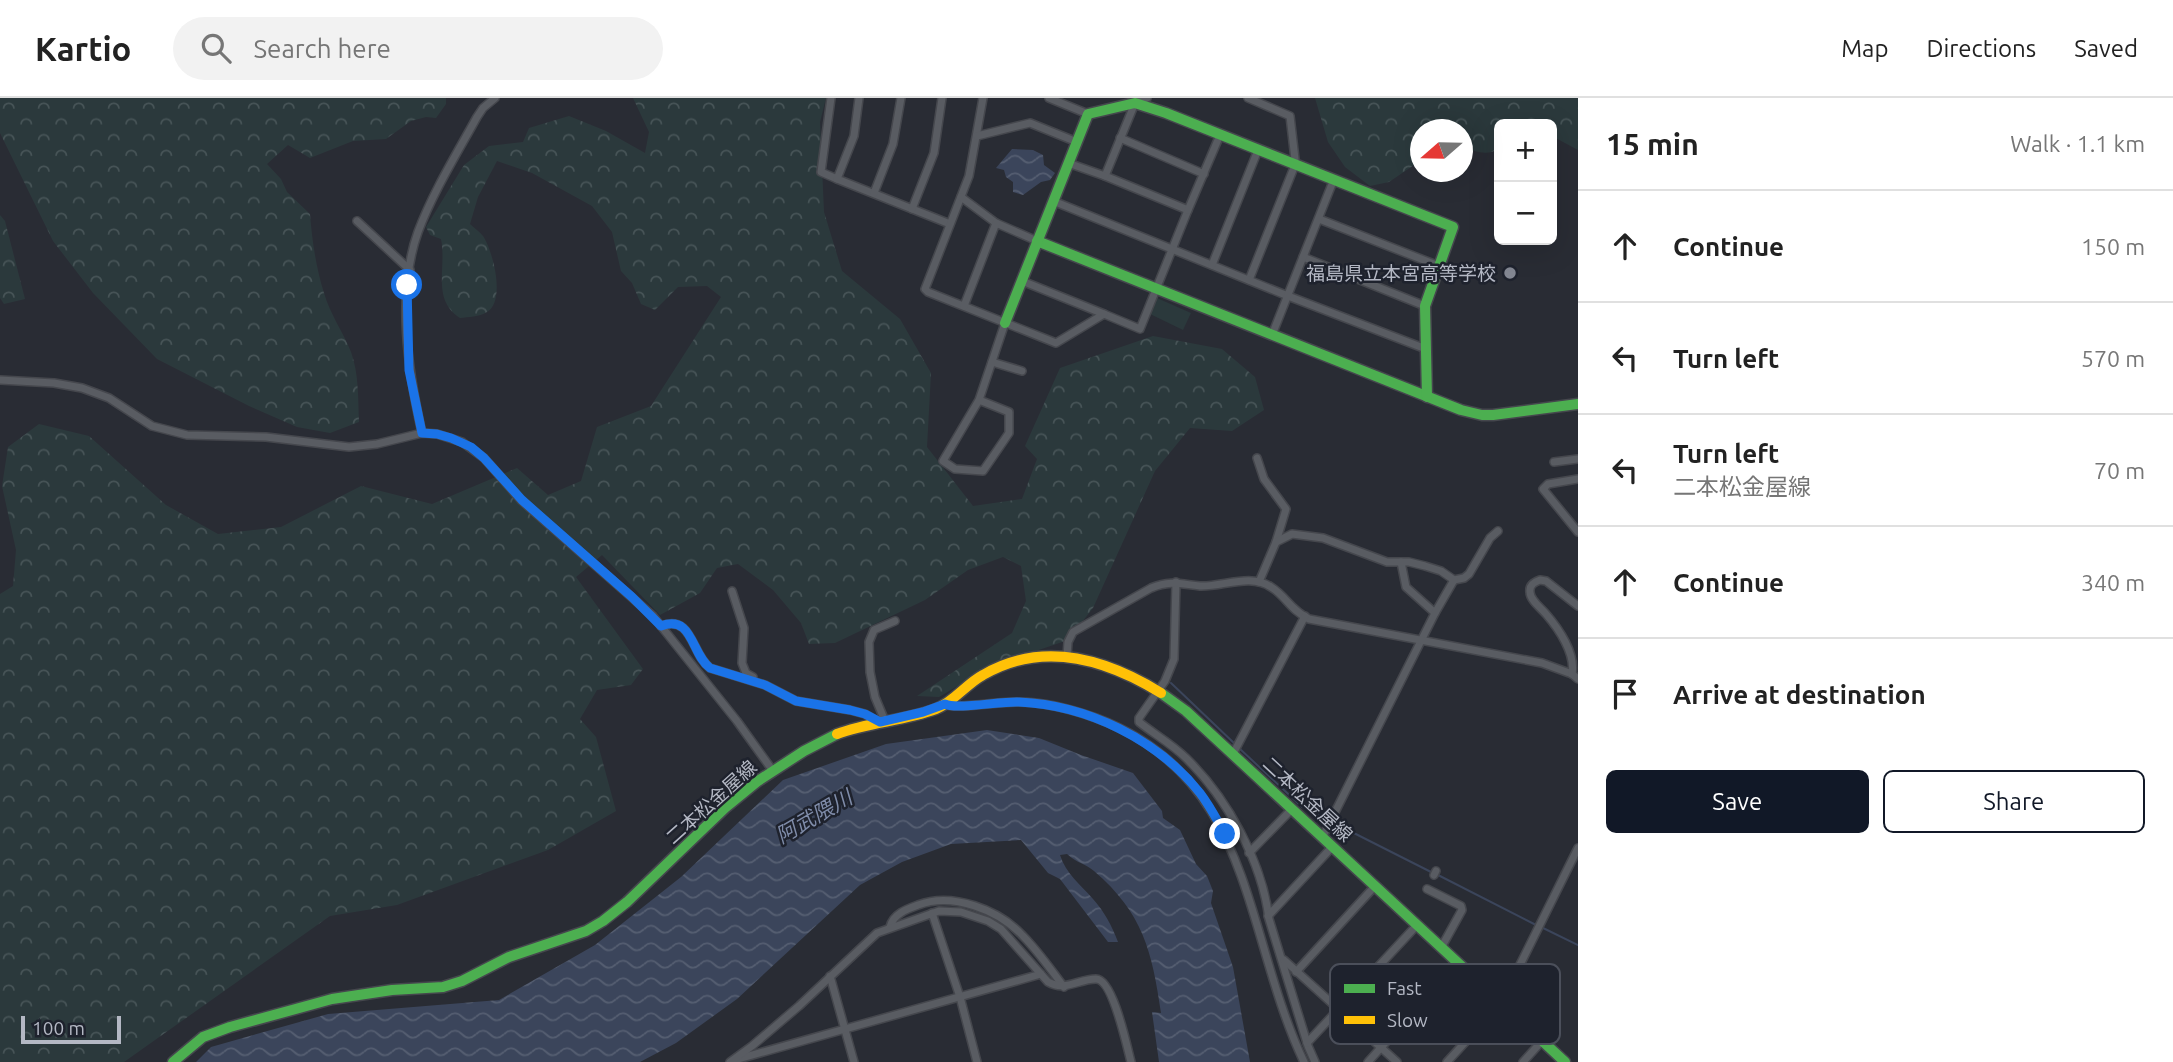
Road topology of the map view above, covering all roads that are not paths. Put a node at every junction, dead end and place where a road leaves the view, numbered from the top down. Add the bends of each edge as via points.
1 (495, 98) edge
2 (831, 98) edge
3 (859, 98) edge
4 (901, 98) edge
5 (942, 98) edge
6 (983, 98) edge
7 (1049, 98) edge
8 (1147, 98) edge
9 (1248, 98) edge
10 (1135, 103) junction
11 (1088, 114) junction
12 (1220, 135) junction
13 (977, 136) junction
14 (1120, 138) junction
15 (1077, 142) junction
16 (1258, 150) junction
17 (1068, 163) junction
18 (1295, 165) junction
19 (1204, 174) junction
20 (1105, 176) junction
21 (837, 179) junction
22 (1334, 179) junction
23 (874, 194) junction
24 (961, 197) junction
25 (1053, 201) junction
26 (912, 209) junction
27 (1188, 210) junction
28 (1319, 219) junction
29 (357, 221) dead end
30 (996, 223) junction
31 (950, 224) junction
32 (1037, 241) junction
33 (1173, 249) junction
34 (1303, 257) junction
35 (1212, 265) junction
36 (1439, 266) junction
37 (410, 270) junction
38 (1248, 280) junction
39 (1022, 281) junction
40 (1156, 289) junction
41 (1287, 296) junction
42 (964, 306) junction
43 (1425, 306) junction
44 (1104, 314) junction
45 (1005, 323) junction
46 (1272, 335) junction
47 (1426, 349) junction
48 (992, 362) junction
49 (1022, 371) dead end
50 (0, 380) edge
51 (1427, 397) junction
52 (979, 400) junction
53 (1578, 404) edge
54 (422, 433) junction
55 (1257, 458) dead end
56 (1578, 459) edge
57 (1554, 462) dead end
58 (1578, 479) edge
59 (1498, 531) dead end
60 (1578, 532) edge
61 (1276, 542) junction
62 (1401, 562) junction
63 (1454, 580) junction
64 (1176, 582) junction
65 (1259, 582) junction
66 (733, 591) dead end
67 (1578, 606) edge
68 (1435, 612) junction
69 (1304, 616) junction
70 (895, 621) dead end
71 (661, 626) junction
72 (1423, 640) junction
73 (1067, 656) junction
74 (1575, 677) edge
75 (761, 684) junction
76 (1158, 690) junction
77 (945, 704) junction
78 (882, 722) junction
79 (1235, 749) junction
80 (773, 771) junction
81 (1292, 809) junction
82 (1322, 836) junction
83 (1333, 846) junction
84 (1578, 848) edge
85 (1249, 853) junction
86 (1375, 886) junction
87 (1427, 889) dead end
88 (932, 913) junction
89 (1268, 916) junction
90 (1417, 925) junction
91 (890, 927) junction
92 (1441, 948) junction
93 (1283, 960) junction
94 (1457, 963) edge
95 (1381, 964) edge
96 (1520, 964) edge
97 (1296, 972) junction
98 (1041, 974) junction
99 (830, 976) junction
100 (1064, 987) junction
101 (960, 997) junction
102 (1330, 1003) edge
103 (1330, 1019) edge
104 (845, 1029) junction
105 (1307, 1043) junction
106 (1377, 1044) edge
107 (1383, 1044) edge
108 (1463, 1044) edge
109 (1539, 1044) edge
110 (1545, 1044) edge
111 (1380, 1047) junction
112 (173, 1062) edge
113 (732, 1062) edge
114 (854, 1062) edge
115 (977, 1062) edge
116 (1131, 1062) edge
117 (1304, 1062) edge
118 (1315, 1062) edge
119 (1368, 1062) edge
120 (1397, 1062) edge
121 (1447, 1062) edge
122 (1523, 1062) edge
123 (1565, 1062) edge

1 - 37 street via 477,117 434,196
2 - 21 street via 821,172
3 - 21 street via 854,136
4 - 23 street via 894,144
5 - 26 street via 934,153
6 - 13 street
7 - 11 street
8 - 10 street
9 - 18 street via 1290,116
10 - 11 main road
10 - 12 main road
10 - 14 street
11 - 15 main road
12 - 16 main road
12 - 19 street
13 - 15 street via 1030,122
13 - 24 street
14 - 19 street
14 - 20 street
15 - 17 main road
16 - 18 main road
16 - 35 street
17 - 20 street
17 - 25 main road
18 - 22 main road
18 - 38 street
19 - 27 street
20 - 27 street
21 - 23 street
22 - 28 street
22 - 36 main road via 1453,227
23 - 26 street
24 - 30 street
24 - 31 street
25 - 32 main road
25 - 33 street
26 - 31 street
27 - 33 street
28 - 34 street
28 - 36 street
29 - 37 street
30 - 32 street
30 - 42 street
31 - 42 street via 925,289
32 - 39 main road
32 - 40 main road
33 - 35 street
33 - 40 street
34 - 41 street
34 - 43 street
35 - 38 street
36 - 43 main road
37 - 54 street via 407,348
38 - 41 street
39 - 44 street
39 - 45 main road
40 - 44 street via 1140,329
40 - 46 main road
41 - 46 street
41 - 47 street
42 - 45 street
43 - 47 main road
44 - 45 street via 1056,343
45 - 48 street
46 - 51 main road
47 - 51 main road
48 - 49 street
48 - 52 street
50 - 54 street via 82,388 109,398 152,426 187,435 266,437 349,447
51 - 53 main road via 1482,415
52 - 52 street via 1009,412 1009,433 983,471 955,469 943,461
54 - 71 street via 471,447 522,500
55 - 61 street via 1264,479 1286,509
56 - 57 street
58 - 60 street via 1543,489
59 - 63 street via 1469,574
61 - 62 street via 1292,534 1323,538 1387,562
61 - 65 street
62 - 63 street via 1441,571
62 - 68 street via 1406,587
63 - 68 street
64 - 65 street via 1202,586
64 - 73 street via 1151,588 1073,632
64 - 76 street via 1175,650
65 - 69 street
66 - 75 street via 744,628 742,663
67 - 74 street via 1546,581 1540,580 1529,591 1557,628 1574,664
68 - 72 street
69 - 72 street
69 - 79 street
70 - 78 street via 870,634 872,684
71 - 75 street via 682,626 710,668
71 - 80 street
72 - 74 street via 1539,663
72 - 82 street
73 - 76 main road, 二本松金屋線 via 1126,672
73 - 77 main road, 二本松金屋線 via 1014,661 972,680
75 - 78 street via 796,701 850,710
76 - 79 main road, 二本松金屋線
76 - 85 street via 1139,722 1209,782
77 - 78 main road, 二本松金屋線
77 - 117 street via 953,708 1019,702 1078,711 1129,733 1180,772 1200,793 1225,834
78 - 80 main road, 二本松金屋線 via 826,738
79 - 81 main road, 二本松金屋線
80 - 112 main road, 二本松金屋線 via 596,926 516,954 443,987 332,999 230,1027 203,1037
81 - 82 main road, 二本松金屋線
81 - 85 street
82 - 83 main road, 二本松金屋線
83 - 86 main road, 二本松金屋線
83 - 89 street
84 - 96 street
85 - 89 street
86 - 90 main road, 二本松金屋線
86 - 97 street
87 - 92 street via 1462,910
88 - 91 street
88 - 98 street via 954,911 988,921 1012,940
88 - 101 street
89 - 93 street
90 - 92 main road, 二本松金屋線
90 - 95 street
91 - 99 street via 877,933
91 - 100 street via 897,915 920,904 952,901 971,905 1023,936
92 - 94 main road, 二本松金屋線
93 - 97 street
93 - 105 street
97 - 102 street
98 - 100 street via 1055,986
98 - 101 street
99 - 104 street
99 - 113 street
100 - 116 street via 1097,979 1105,984
101 - 104 street
101 - 115 street
103 - 105 street
104 - 113 street
104 - 114 street
105 - 118 street
106 - 111 street
107 - 111 street
108 - 121 street
109 - 122 street
110 - 123 main road, 二本松金屋線
111 - 119 street
111 - 120 street

